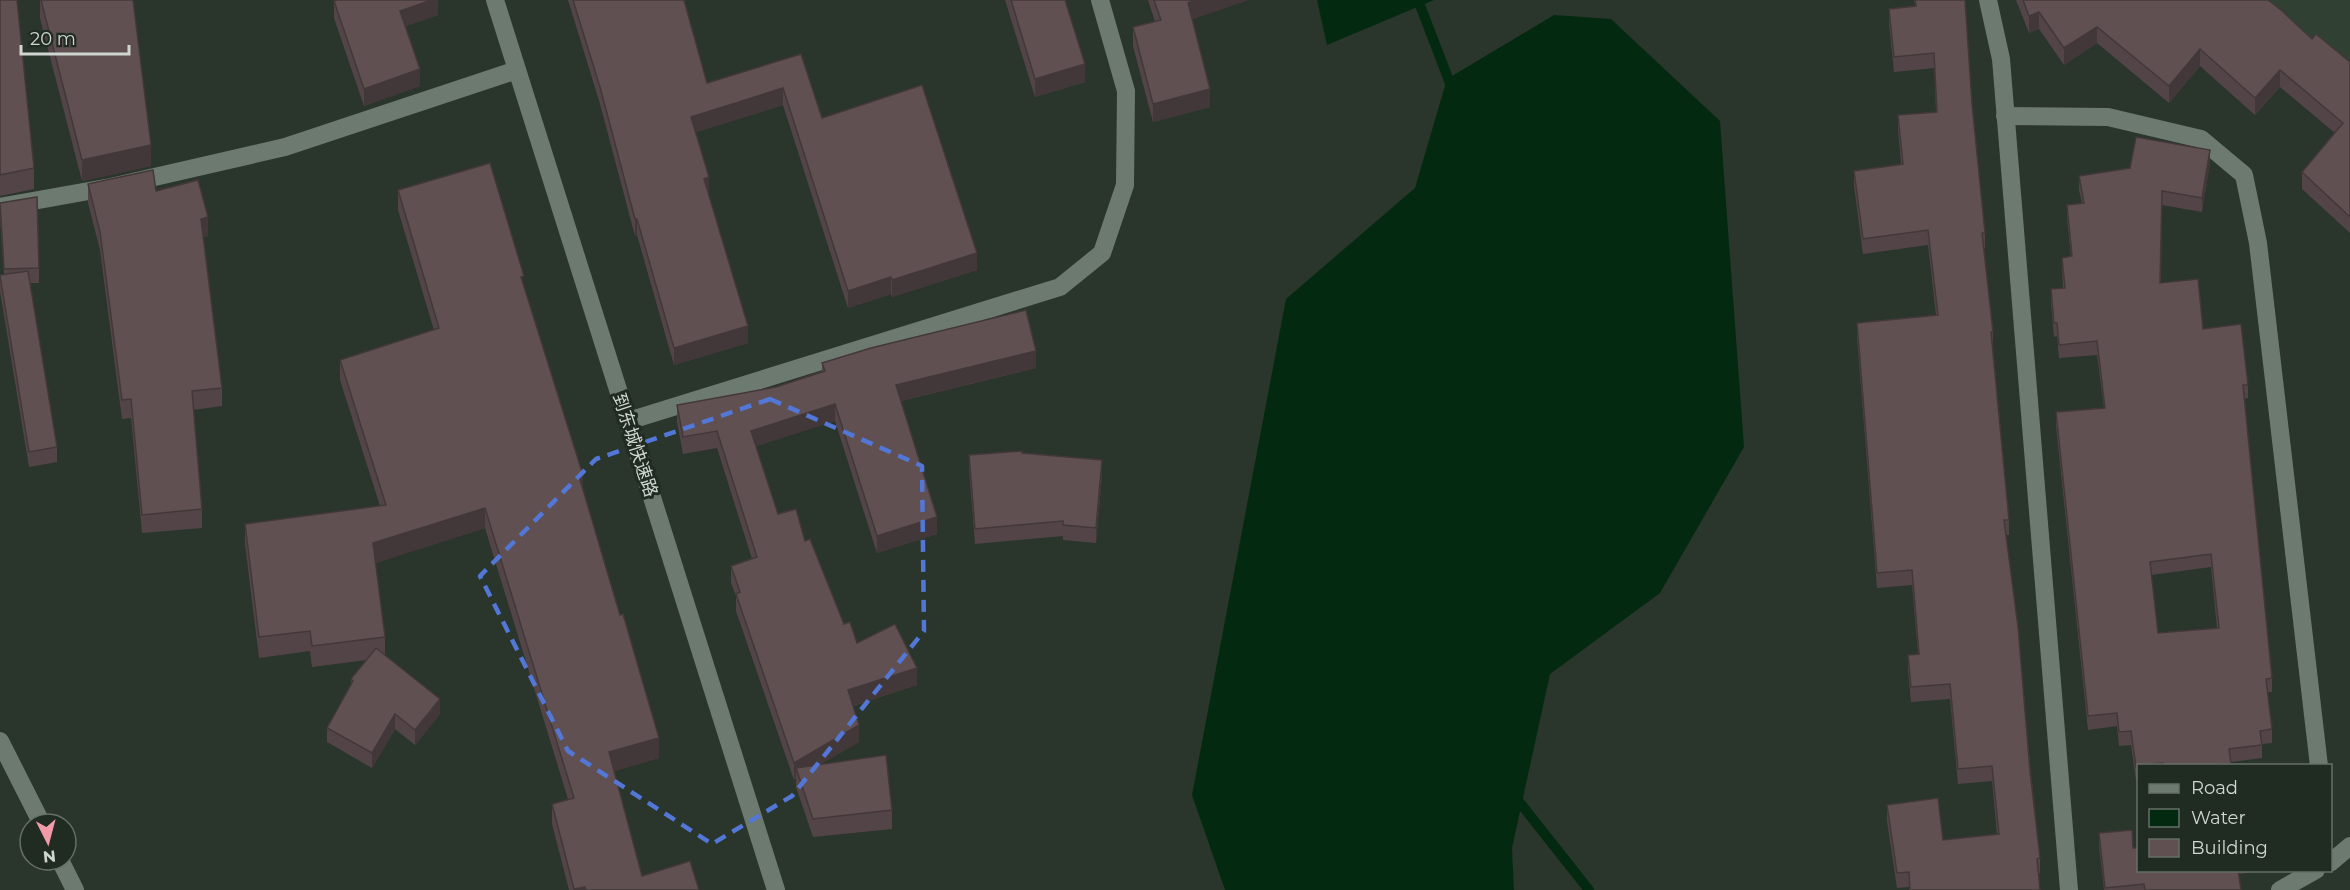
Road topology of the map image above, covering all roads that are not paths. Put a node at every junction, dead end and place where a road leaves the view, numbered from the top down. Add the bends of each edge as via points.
1 (495, 0) edge
2 (1100, 0) edge
3 (1988, 0) edge
4 (516, 70) junction
5 (2006, 116) junction
6 (0, 207) edge
7 (628, 421) junction
8 (0, 741) edge
9 (2319, 764) edge
10 (36, 812) edge
11 (2350, 846) edge
12 (2332, 861) edge
13 (66, 872) edge
14 (2312, 872) edge
15 (75, 890) edge
16 (776, 890) edge
17 (2068, 890) edge
18 (2280, 890) edge

1 - 4 street, 到东城快速路
2 - 7 street via 1126,91 1125,185 1102,253 1060,286
3 - 5 street via 2001,59
4 - 6 street via 285,147 111,187
4 - 7 street, 到东城快速路
5 - 9 street via 2108,117 2201,139 2244,175 2258,243
5 - 17 street
7 - 16 street, 到东城快速路
8 - 10 street
11 - 12 street
13 - 15 street
14 - 18 street

